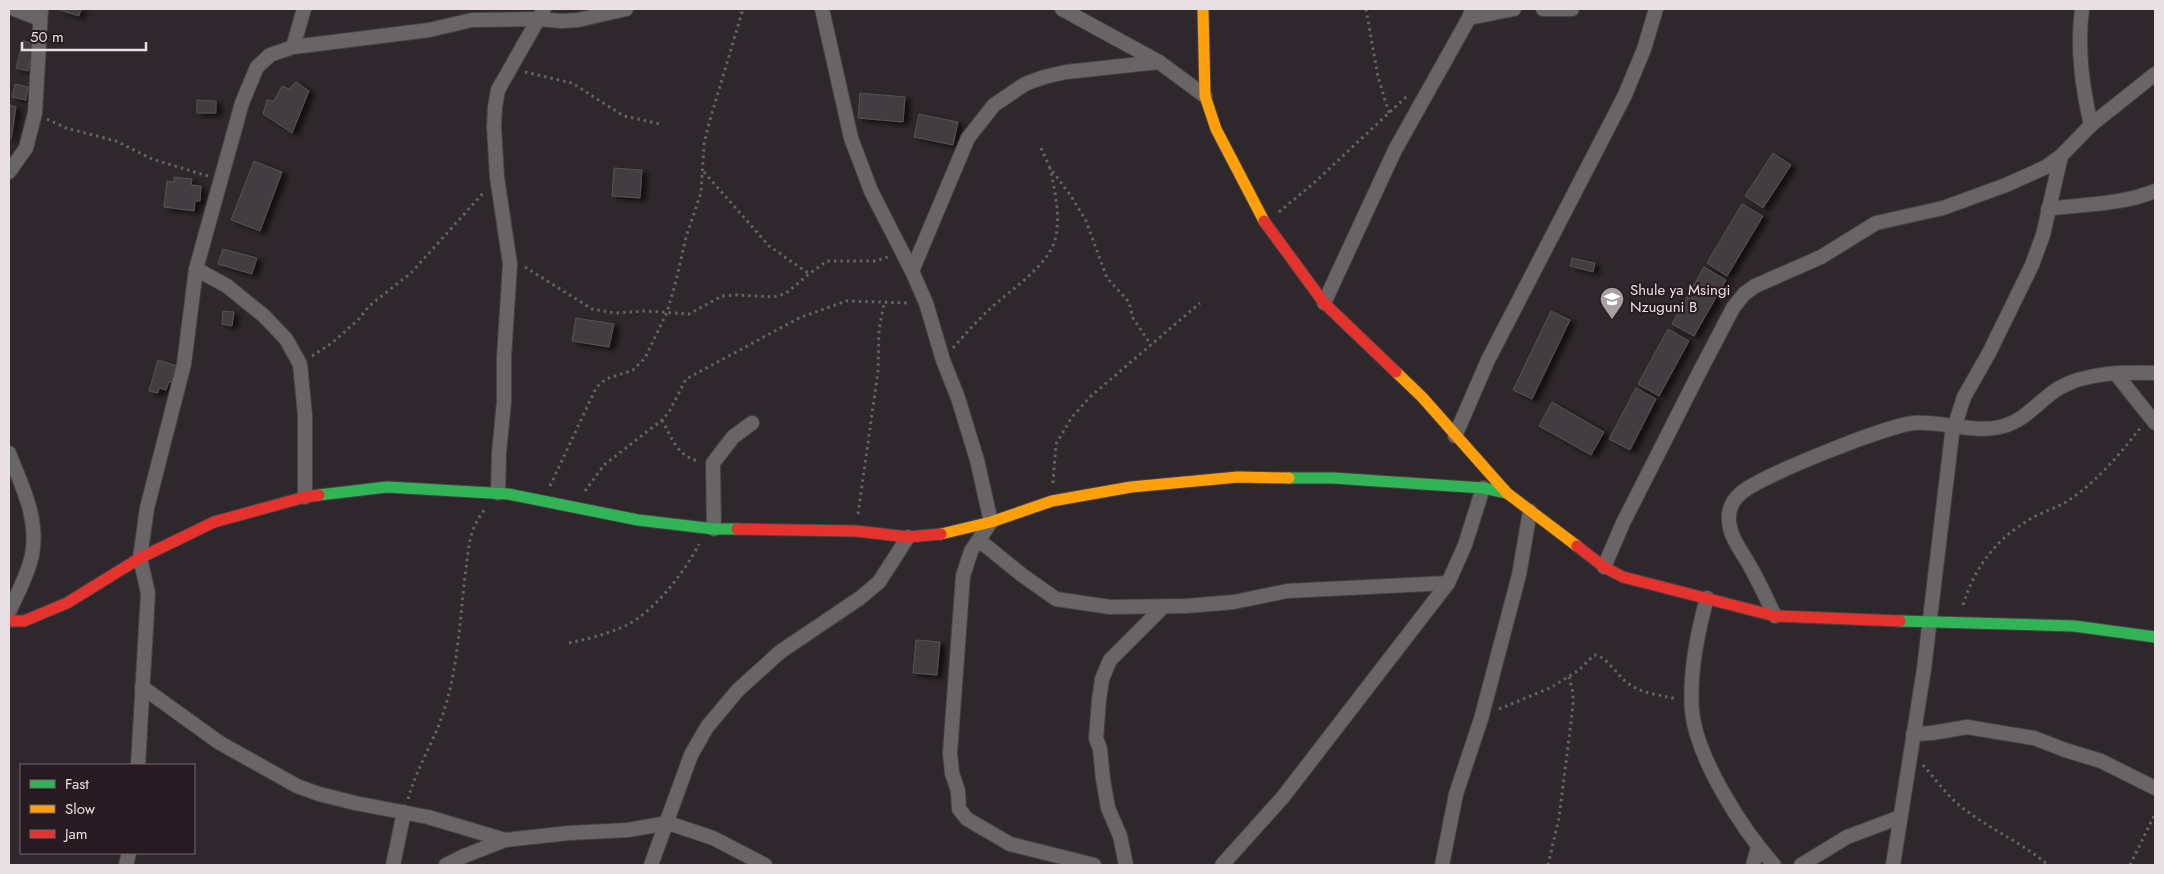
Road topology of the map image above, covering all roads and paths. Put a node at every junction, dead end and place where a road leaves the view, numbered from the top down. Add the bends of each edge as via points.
1 (14, 9) edge
2 (304, 9) edge
3 (626, 9) edge
4 (743, 9) edge
5 (822, 9) edge
6 (1062, 9) edge
7 (1203, 9) edge
8 (1366, 9) edge
9 (1514, 9) edge
10 (1543, 9) edge
11 (1572, 9) edge
12 (1656, 9) edge
13 (2082, 9) edge
14 (1471, 13) edge
15 (41, 14) edge
16 (540, 14) edge
17 (294, 47) junction
18 (1159, 62) junction
19 (512, 69) junction
20 (2155, 74) edge
21 (1409, 94) dead end
22 (1205, 96) junction
23 (35, 113) junction
24 (1389, 113) junction
25 (660, 124) dead end
26 (2091, 125) junction
27 (1041, 148) dead end
28 (2060, 156) junction
29 (1050, 168) junction
30 (9, 172) edge
31 (703, 172) junction
32 (497, 177) junction
33 (222, 180) junction
34 (2155, 191) edge
35 (2048, 209) junction
36 (1265, 224) junction
37 (902, 250) junction
38 (510, 256) junction
39 (196, 269) junction
40 (912, 271) junction
41 (808, 274) junction
42 (926, 303) junction
43 (1200, 303) dead end
44 (1324, 303) junction
45 (884, 304) junction
46 (667, 312) junction
47 (1152, 345) junction
48 (942, 360) junction
49 (300, 364) junction
50 (2155, 372) edge
51 (2116, 374) junction
52 (662, 420) junction
53 (2152, 420) edge
54 (752, 423) dead end
55 (1955, 425) junction
56 (1455, 436) junction
57 (9, 453) edge
58 (712, 463) junction
59 (1483, 488) junction
60 (498, 493) junction
61 (1507, 493) junction
62 (305, 497) junction
63 (543, 501) junction
64 (1052, 501) junction
65 (573, 507) junction
66 (1530, 511) junction
67 (991, 522) junction
68 (711, 528) junction
69 (856, 531) junction
70 (908, 536) junction
71 (980, 541) junction
72 (140, 558) junction
73 (1604, 567) junction
74 (1448, 583) junction
75 (1707, 598) junction
76 (1163, 607) junction
77 (9, 612) edge
78 (1774, 616) junction
79 (9, 621) edge
80 (1928, 621) junction
81 (1958, 622) junction
82 (2155, 637) edge
83 (569, 643) dead end
84 (1569, 677) junction
85 (142, 687) junction
86 (1692, 702) junction
87 (1481, 719) junction
88 (1913, 734) junction
89 (1911, 750) junction
90 (138, 764) edge
91 (2155, 788) edge
92 (404, 812) junction
93 (2155, 814) edge
94 (1900, 817) junction
95 (668, 823) junction
96 (504, 840) junction
97 (1758, 847) junction
98 (393, 865) edge
99 (446, 865) edge
100 (651, 865) edge
101 (765, 865) edge
102 (1094, 865) edge
103 (1126, 865) edge
104 (1222, 865) edge
105 (1444, 865) edge
106 (1548, 865) edge
107 (1753, 865) edge
108 (1774, 865) edge
109 (1801, 865) edge
110 (1893, 865) edge
111 (2048, 865) edge
112 (2130, 865) edge

1 - 15 street
2 - 17 street
3 - 16 street via 578,20
4 - 31 path via 709,123
5 - 37 street via 851,138 871,190
6 - 18 street
7 - 22 street
8 - 24 path via 1378,77
9 - 14 street
10 - 11 street
12 - 56 street via 1625,95 1488,360
13 - 26 street via 2081,72
14 - 44 street via 1395,150
15 - 23 street
16 - 17 street via 472,20 429,30
16 - 19 street
17 - 33 street via 270,55 257,67 242,103
18 - 22 street
18 - 40 street via 1044,77 1025,84 994,105 968,138
19 - 25 path via 572,84 624,116
19 - 32 street via 496,98
20 - 26 street
21 - 24 path
22 - 36 street via 1216,129
23 - 30 street via 26,148
23 - 33 path via 66,128 116,142 159,162
24 - 36 path
26 - 28 street
27 - 29 path
28 - 35 street
28 - 73 street via 2034,173 1960,202 1876,224 1821,256 1744,294 1733,308 1699,373
29 - 47 path via 1082,213 1107,278 1129,302 1133,318
29 - 48 path via 1057,210 1051,250 1033,272 989,310
31 - 41 path via 769,246
31 - 46 path via 701,192
32 - 38 street
32 - 49 path via 411,273 369,306 332,343
33 - 39 street
34 - 35 street via 2106,204
35 - 55 street via 2032,265 1989,354 1964,397
36 - 44 street
37 - 40 street
37 - 41 path via 876,262 826,261
38 - 46 path via 592,310
38 - 60 street
39 - 49 street via 227,286 264,316 286,339
39 - 72 street via 184,364 147,508
40 - 42 street
41 - 46 path via 785,294 773,297 722,296 689,314
42 - 45 path
42 - 48 street
43 - 47 path
44 - 56 street via 1422,397
45 - 52 path via 846,301 799,318 686,379
45 - 69 path via 878,330 878,371
46 - 63 path via 646,358 632,370 606,379 596,388
47 - 64 path via 1091,396 1072,417 1056,444
48 - 67 street via 958,398 977,460
49 - 62 street via 305,415
50 - 51 street
51 - 53 street
51 - 55 street via 2092,376 2059,388 2011,425 1998,428
52 - 58 path via 688,460
52 - 65 path via 604,465
53 - 81 path via 2083,489 2065,503 2032,518 1995,546 1975,575
54 - 58 street via 733,437
55 - 78 street via 1913,423 1897,426 1756,482 1741,492 1730,509 1732,535
55 - 80 street via 1949,450
56 - 61 street
57 - 77 street via 30,507 34,532 32,557
58 - 68 street
59 - 61 street
59 - 64 street via 1333,478 1238,477 1131,487
59 - 74 street via 1466,545
60 - 62 street via 387,487
60 - 63 street
60 - 92 path via 476,521 470,536 453,679
61 - 66 street
62 - 72 street via 214,522
63 - 65 street
64 - 67 street
65 - 68 street via 638,520
66 - 73 street
66 - 87 street via 1519,575
67 - 70 street via 942,534
67 - 71 street
68 - 69 street
68 - 83 path via 672,584 639,618 608,632
69 - 70 street
70 - 95 street via 879,582 780,652 724,705 691,756
71 - 76 street via 1056,599 1110,607
71 - 102 street via 971,551 962,585 950,753 959,809 967,819 1003,842
72 - 79 street via 67,603 24,621
72 - 85 street via 148,593
73 - 75 street via 1623,577
74 - 76 street via 1287,591 1234,602
74 - 104 street via 1283,797
75 - 78 street
75 - 86 street via 1694,647
76 - 103 street via 1110,660 1102,679 1096,738 1108,808 1122,842
78 - 80 street
80 - 81 street
80 - 88 street
81 - 82 street via 2074,626
84 - 86 path via 1591,657 1600,655 1628,684 1640,690
84 - 87 path
84 - 106 path via 1573,706 1559,818
85 - 90 street
85 - 92 street via 220,743 297,786 355,803
86 - 97 street via 1704,754
87 - 105 street via 1456,794
88 - 89 street
88 - 91 street via 1967,727 2034,738 2101,761
89 - 94 street
89 - 111 path via 1958,805
92 - 96 street
92 - 98 street
93 - 112 path
94 - 109 street via 1847,837
94 - 110 street
95 - 96 street via 628,830
95 - 100 street
95 - 101 street via 713,838
96 - 99 street
97 - 107 street
97 - 108 street

